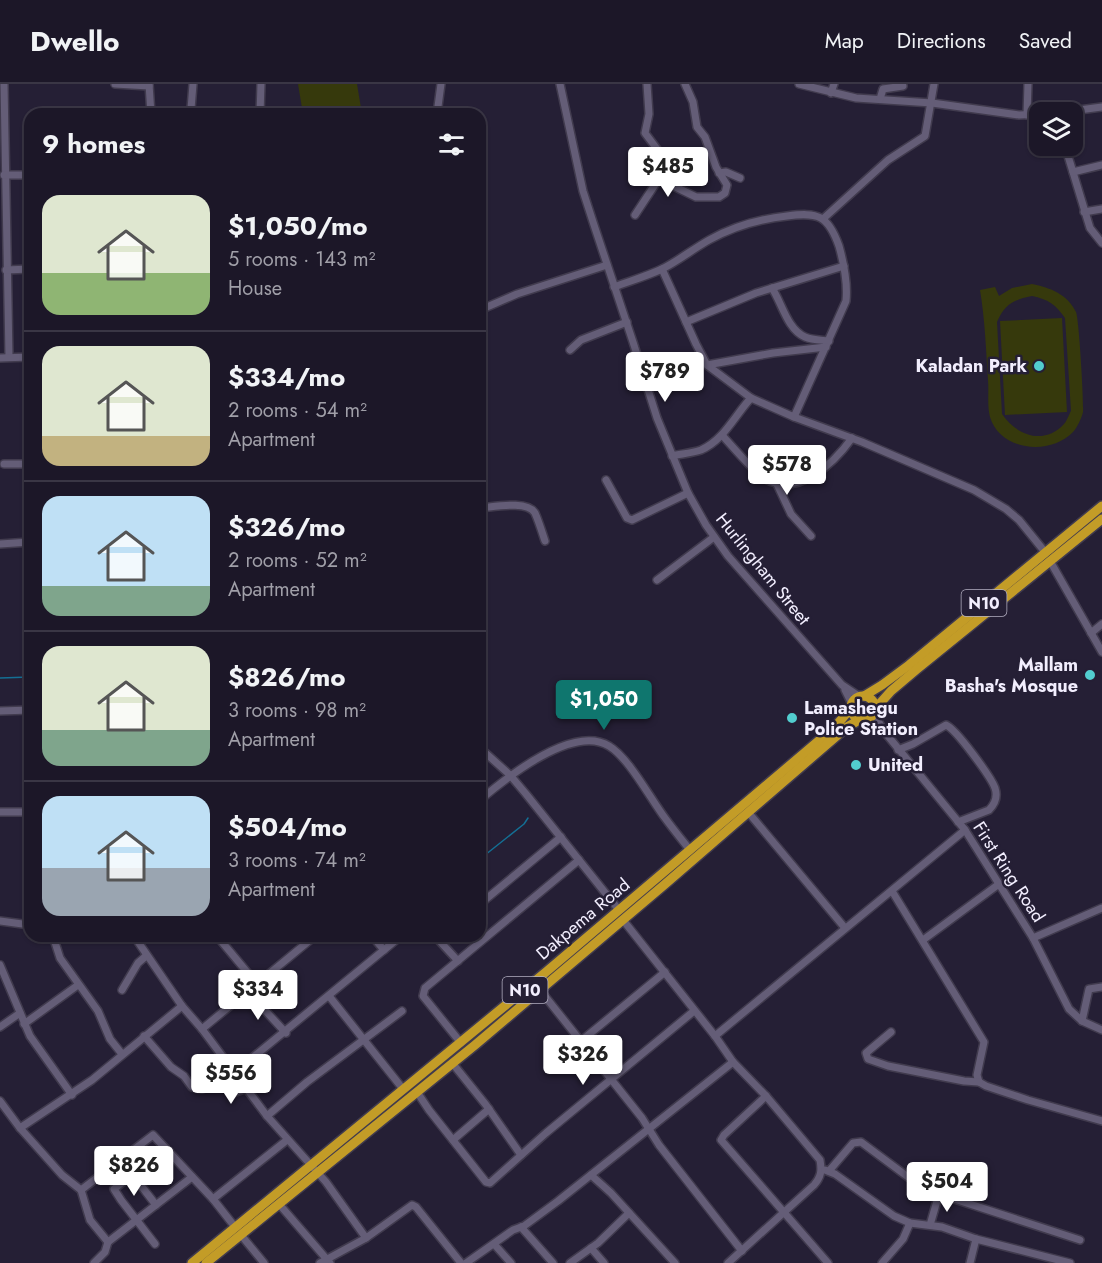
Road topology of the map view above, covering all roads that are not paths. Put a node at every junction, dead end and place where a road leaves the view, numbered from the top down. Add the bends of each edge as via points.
1 (115, 84) edge
2 (193, 84) edge
3 (261, 84) edge
4 (441, 84) edge
5 (560, 84) edge
6 (647, 84) edge
7 (685, 84) edge
8 (799, 84) edge
9 (834, 84) edge
10 (934, 84) edge
11 (1028, 84) edge
12 (3, 85) edge
13 (149, 85) edge
14 (903, 86) dead end
15 (831, 93) junction
16 (880, 99) junction
17 (932, 103) junction
18 (1102, 107) edge
19 (151, 108) edge
20 (191, 108) edge
21 (260, 108) edge
22 (438, 108) edge
23 (1083, 110) edge
24 (1027, 115) joint
25 (2, 150) edge
26 (1068, 156) edge
27 (1102, 165) edge
28 (719, 172) junction
29 (1073, 172) junction
30 (4, 175) junction
31 (24, 175) edge
32 (740, 178) dead end
33 (658, 179) junction
34 (1102, 209) edge
35 (1084, 212) junction
36 (635, 215) dead end
37 (824, 218) junction
38 (1102, 243) edge
39 (607, 265) junction
40 (844, 266) junction
41 (662, 269) junction
42 (24, 270) edge
43 (4, 274) edge
44 (614, 287) junction
45 (772, 288) junction
46 (486, 307) edge
47 (686, 321) junction
48 (627, 322) junction
49 (827, 344) junction
50 (570, 350) dead end
51 (9, 357) junction
52 (24, 357) edge
53 (0, 358) edge
54 (707, 365) junction
55 (751, 398) junction
56 (794, 417) junction
57 (722, 435) junction
58 (852, 438) junction
59 (672, 456) junction
60 (4, 464) dead end
61 (24, 464) edge
62 (606, 480) dead end
63 (776, 482) junction
64 (688, 493) junction
65 (1102, 506) edge
66 (486, 508) edge
67 (1102, 519) edge
68 (811, 536) dead end
69 (714, 537) junction
70 (545, 541) dead end
71 (24, 542) edge
72 (0, 544) edge
73 (1048, 557) junction
74 (657, 580) dead end
75 (1102, 624) edge
76 (1091, 633) junction
77 (1102, 652) edge
78 (842, 685) junction
79 (862, 697) junction
80 (852, 706) junction
81 (24, 710) edge
82 (0, 711) edge
83 (874, 711) junction
84 (862, 719) junction
85 (883, 730) junction
86 (898, 750) junction
87 (486, 753) edge
88 (510, 775) junction
89 (486, 795) edge
90 (0, 812) edge
91 (24, 812) edge
92 (748, 812) junction
93 (958, 822) junction
94 (965, 830) junction
95 (561, 837) junction
96 (690, 850) junction
97 (579, 860) junction
98 (999, 884) junction
99 (892, 891) junction
100 (486, 899) edge
101 (1102, 909) edge
102 (621, 915) junction
103 (0, 921) edge
104 (24, 924) edge
105 (845, 928) junction
106 (486, 938) edge
107 (1033, 938) junction
108 (923, 940) junction
109 (55, 942) edge
110 (138, 942) edge
111 (223, 942) edge
112 (308, 942) edge
113 (377, 942) edge
114 (394, 942) edge
115 (442, 942) edge
116 (481, 942) edge
117 (384, 950) junction
118 (146, 956) junction
119 (458, 961) junction
120 (0, 965) edge
121 (665, 972) junction
122 (257, 984) junction
123 (78, 985) junction
124 (1102, 987) edge
125 (122, 990) dead end
126 (540, 990) junction
127 (248, 992) junction
128 (329, 996) junction
129 (182, 1006) junction
130 (402, 1011) dead end
131 (694, 1011) junction
132 (20, 1013) junction
133 (1082, 1022) junction
134 (24, 1024) junction
135 (0, 1027) edge
136 (202, 1029) junction
137 (1102, 1030) edge
138 (891, 1032) dead end
139 (286, 1033) junction
140 (144, 1036) junction
141 (715, 1036) junction
142 (364, 1040) junction
143 (581, 1041) junction
144 (461, 1043) junction
145 (122, 1054) junction
146 (733, 1062) junction
147 (453, 1064) junction
148 (235, 1072) junction
149 (612, 1079) junction
150 (979, 1082) junction
151 (247, 1088) junction
152 (403, 1089) junction
153 (417, 1092) junction
154 (72, 1095) junction
155 (766, 1096) junction
156 (0, 1101) edge
157 (489, 1109) junction
158 (267, 1116) junction
159 (1102, 1121) edge
160 (21, 1128) junction
161 (648, 1130) junction
162 (287, 1140) junction
163 (453, 1140) junction
164 (136, 1149) junction
165 (169, 1151) junction
166 (521, 1155) junction
167 (149, 1162) junction
168 (315, 1169) junction
169 (826, 1170) junction
170 (132, 1174) junction
171 (591, 1175) junction
172 (192, 1177) junction
173 (81, 1190) junction
174 (939, 1194) junction
175 (213, 1199) junction
176 (279, 1204) junction
177 (156, 1205) junction
178 (629, 1213) junction
179 (784, 1214) junction
180 (136, 1221) junction
181 (910, 1223) junction
182 (930, 1225) junction
183 (521, 1227) junction
184 (238, 1231) junction
185 (366, 1238) junction
186 (976, 1239) junction
187 (1080, 1240) dead end
188 (108, 1242) junction
189 (155, 1244) dead end
190 (494, 1244) junction
191 (591, 1248) junction
192 (742, 1251) junction
193 (326, 1262) edge
194 (94, 1263) edge
195 (192, 1263) edge
196 (206, 1263) edge
197 (264, 1263) edge
198 (460, 1263) edge
199 (466, 1263) edge
200 (511, 1263) edge
201 (553, 1263) edge
202 (570, 1263) edge
203 (604, 1263) edge
204 (675, 1263) edge
205 (728, 1263) edge
206 (828, 1263) edge
207 (882, 1263) edge
208 (970, 1263) edge
209 (1070, 1263) edge

1 - 13 street
2 - 20 street
3 - 21 street
4 - 22 street
5 - 39 street, Hurlingham Street via 583,191
6 - 33 street via 649,114 645,133 657,149 662,169
7 - 28 street via 697,127
8 - 15 street
9 - 15 street
10 - 17 street
11 - 24 street
12 - 25 street
13 - 19 street
14 - 16 street via 883,89
15 - 16 street
16 - 17 street
17 - 24 street
17 - 37 street via 923,139 888,160
18 - 23 street
25 - 30 street
26 - 29 street
27 - 29 street
28 - 32 street
28 - 33 street via 727,184 725,193 719,197 696,197
29 - 35 street
30 - 31 street
30 - 43 street
33 - 36 street
34 - 35 street
35 - 38 street
37 - 40 street via 836,238
37 - 41 street via 801,214 738,226
39 - 44 street, Hurlingham Street
39 - 46 street
40 - 45 street
40 - 49 street via 846,301
41 - 44 street
41 - 47 street
42 - 43 street
43 - 51 street
44 - 48 street, Hurlingham Street
45 - 47 street
45 - 49 street via 798,331
47 - 54 street
48 - 50 street via 581,340
48 - 59 street, Hurlingham Street
49 - 54 street
49 - 56 street
51 - 52 street
51 - 53 street
54 - 55 street
55 - 56 street
55 - 57 street
56 - 58 street
57 - 59 street via 700,450
57 - 63 street via 765,479
58 - 63 street via 840,456 804,481
58 - 73 street via 974,490 1006,509
59 - 64 street, Hurlingham Street
60 - 61 street
62 - 64 street via 627,518 632,520
63 - 68 street via 791,513
64 - 69 street, Hurlingham Street
65 - 73 highway, N10
66 - 70 street via 531,508
67 - 73 highway, N10
69 - 74 street
69 - 78 street, Hurlingham Street
71 - 72 street
73 - 76 street
73 - 79 highway, N10
73 - 83 highway, N10 via 903,681
75 - 76 street
76 - 77 street
78 - 79 street, Hurlingham Street
78 - 80 street, Hurlingham Street
79 - 80 highway, N10
79 - 83 highway via 873,702
80 - 84 highway via 854,715
80 - 96 highway, Dakpema Road / N10 via 835,727
81 - 82 street
83 - 84 highway, N10
83 - 85 street, First Ring Road
84 - 85 street, First Ring Road
84 - 92 highway, Dakpema Road / N10 via 847,727
85 - 86 street, First Ring Road
86 - 93 street, First Ring Road
86 - 93 street via 946,725 962,740 995,788 996,798 989,810
87 - 88 street
88 - 89 street
88 - 95 street
88 - 96 street via 562,746 604,743 632,770
90 - 91 street
92 - 102 highway, Dakpema Road / N10
92 - 105 street
93 - 94 street, First Ring Road
94 - 98 street, First Ring Road
94 - 99 street
95 - 97 street
95 - 100 street
96 - 102 highway, Dakpema Road / N10
97 - 102 street
97 - 106 street
98 - 107 street, First Ring Road
98 - 108 street
99 - 105 street
99 - 108 street
101 - 107 street
102 - 121 street
102 - 126 highway, Dakpema Road / N10
102 - 144 highway, Dakpema Road / N10
103 - 104 street
105 - 141 street
107 - 133 street, First Ring Road via 1069,1009
108 - 150 street via 984,1042
109 - 123 street via 60,958
110 - 118 street
111 - 122 street
112 - 122 street
113 - 117 street
114 - 117 street
115 - 119 street
116 - 119 street
117 - 128 street
118 - 125 street
118 - 129 street
119 - 144 street via 422,992
120 - 132 street
121 - 131 street
121 - 143 street
122 - 127 street
123 - 134 street
123 - 145 street
124 - 133 street via 1089,989
126 - 143 street
126 - 147 highway, Dakpema Road / N10
127 - 136 street
127 - 139 street
128 - 139 street
128 - 142 street
129 - 136 street
129 - 140 street
130 - 142 street
131 - 141 street
131 - 149 street
132 - 134 street
132 - 135 street
133 - 137 street
134 - 154 street
136 - 148 street
138 - 150 street via 866,1053 868,1059
139 - 148 street
140 - 145 street
140 - 151 street via 192,1087 202,1089 219,1083 233,1093
141 - 146 street
142 - 152 street
142 - 158 street
143 - 149 street
144 - 152 highway, Dakpema Road / N10
145 - 154 street
146 - 155 street
146 - 161 street
147 - 153 highway, Dakpema Road / N10
147 - 157 street
148 - 151 street
149 - 161 street
149 - 166 street
150 - 159 street
151 - 158 street
152 - 168 highway, Dakpema Road / N10
153 - 163 street
153 - 168 highway, Dakpema Road / N10
154 - 160 street
155 - 169 street
155 - 179 street via 721,1140
156 - 160 street
157 - 163 street
157 - 166 street
158 - 162 street
160 - 173 street via 62,1175
161 - 171 street
161 - 192 street
162 - 168 street
162 - 175 street
163 - 166 street via 489,1183
164 - 165 street via 153,1135
164 - 167 street
164 - 173 street
165 - 167 street
165 - 172 street
167 - 170 street
168 - 176 highway, Dakpema Road / N10
168 - 184 highway, Dakpema Road / N10
168 - 185 street
169 - 174 street via 854,1143 861,1142 908,1177
169 - 179 street
169 - 181 street
170 - 177 street
170 - 180 street via 114,1189
171 - 178 street
171 - 183 street
172 - 175 street
172 - 177 street
173 - 188 street via 90,1220
174 - 182 street
174 - 187 street
175 - 184 street
176 - 184 highway, Dakpema Road / N10
176 - 193 street
177 - 180 street
178 - 191 street
178 - 204 street
179 - 192 street
179 - 206 street
180 - 188 street
180 - 189 street
181 - 182 street
181 - 207 street via 903,1239
182 - 186 street
183 - 190 street
183 - 201 street
184 - 195 highway, Dakpema Road / N10
184 - 196 highway, Dakpema Road / N10
184 - 197 street
185 - 193 street
185 - 198 street via 414,1206
186 - 208 street
186 - 209 street
188 - 194 street via 105,1252
190 - 199 street
190 - 200 street
191 - 202 street
191 - 203 street
192 - 205 street

